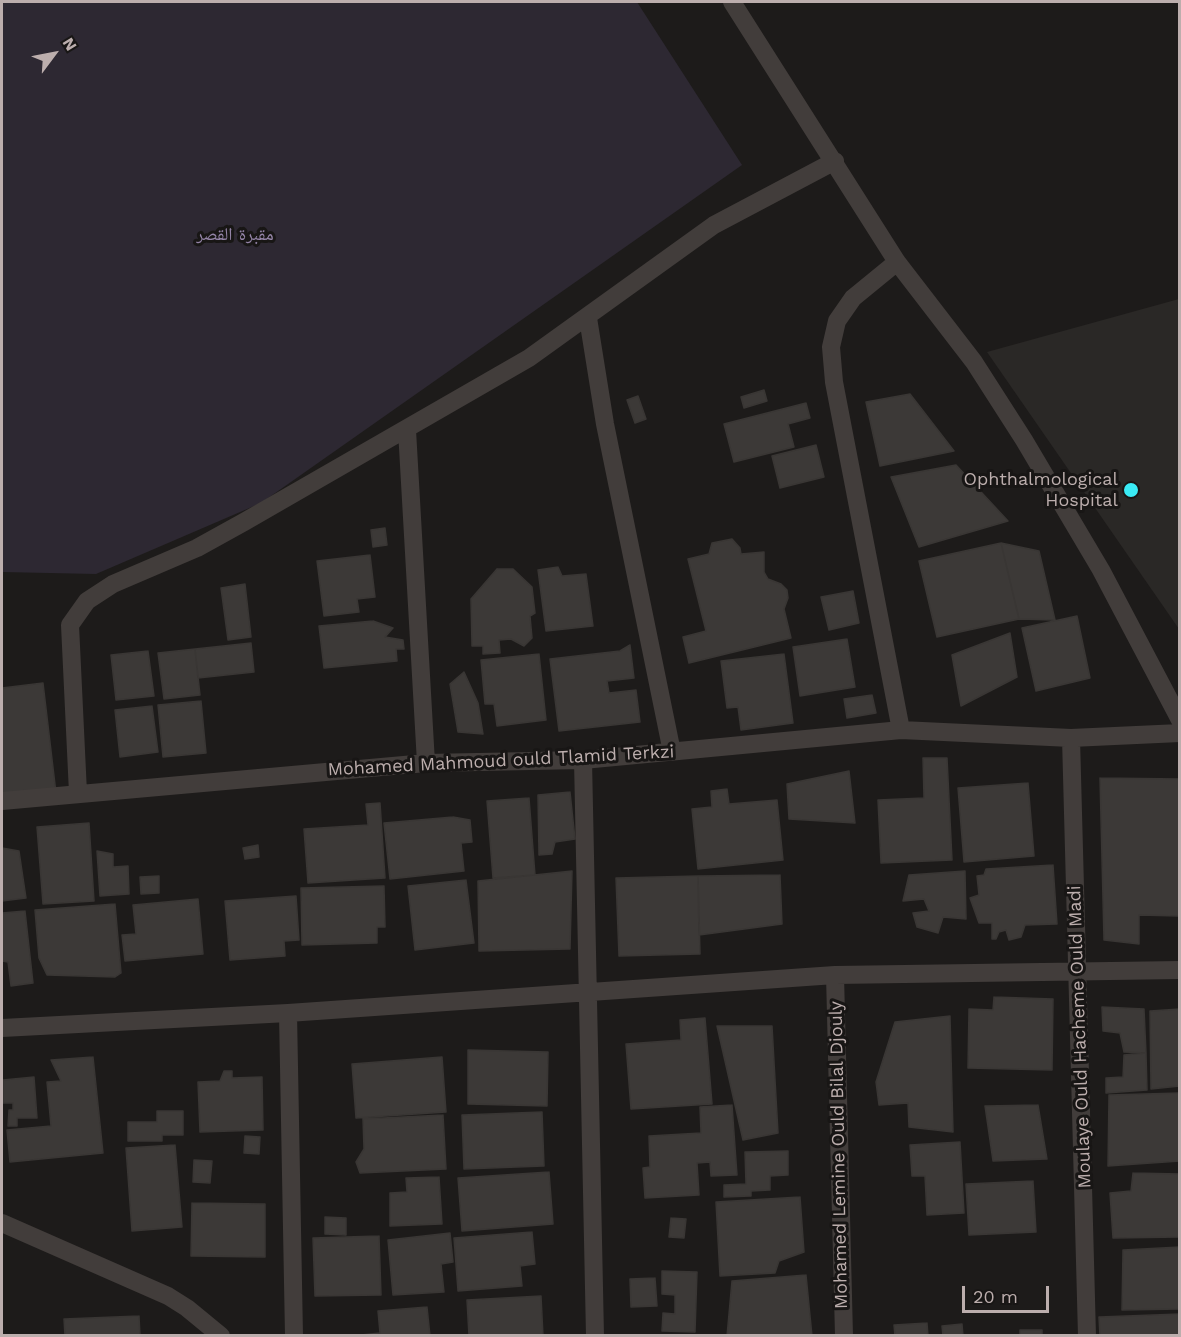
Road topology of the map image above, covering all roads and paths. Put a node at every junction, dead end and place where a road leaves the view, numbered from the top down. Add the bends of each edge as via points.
1 (732, 2) edge
2 (835, 161) junction
3 (897, 262) junction
4 (588, 318) junction
5 (406, 430) junction
6 (1179, 720) edge
7 (901, 730) junction
8 (1179, 734) edge
9 (1071, 738) junction
10 (672, 752) junction
11 (583, 760) junction
12 (426, 763) junction
13 (78, 793) junction
14 (2, 801) edge
15 (1179, 970) edge
16 (1079, 973) junction
17 (835, 975) junction
18 (588, 992) junction
19 (288, 1013) junction
20 (2, 1028) edge
21 (2, 1223) edge
22 (221, 1335) edge
23 (294, 1335) edge
24 (595, 1335) edge
25 (844, 1335) edge
26 (1087, 1335) edge

1 - 2 street
2 - 3 street
2 - 4 street via 714,225
3 - 6 street via 974,362 1024,440 1101,570
3 - 7 street via 853,298 837,321 831,347 834,382
4 - 5 street via 529,358
4 - 10 street via 605,424
5 - 12 street
5 - 13 street via 197,548 113,584 87,601 70,625
7 - 9 street, Mohamed Mahmoud ould Tlamid Terkzi
7 - 10 street, Mohamed Mahmoud ould Tlamid Terkzi
8 - 9 street, Mohamed Mahmoud ould Tlamid Terkzi
9 - 16 street, Moulaye Ould Hacheme Ould Madi
10 - 11 street, Mohamed Mahmoud ould Tlamid Terkzi
11 - 12 street, Mohamed Mahmoud ould Tlamid Terkzi
11 - 18 street
12 - 13 street, Mohamed Mahmoud ould Tlamid Terkzi
13 - 14 street, Mohamed Mahmoud ould Tlamid Terkzi
15 - 16 street
16 - 17 street
16 - 26 street, Moulaye Ould Hacheme Ould Madi
17 - 18 street
17 - 25 street, Mohamed Lemine Ould Bilal Djouly
18 - 19 street
18 - 24 street
19 - 20 street
19 - 23 street
21 - 22 street via 168,1296

